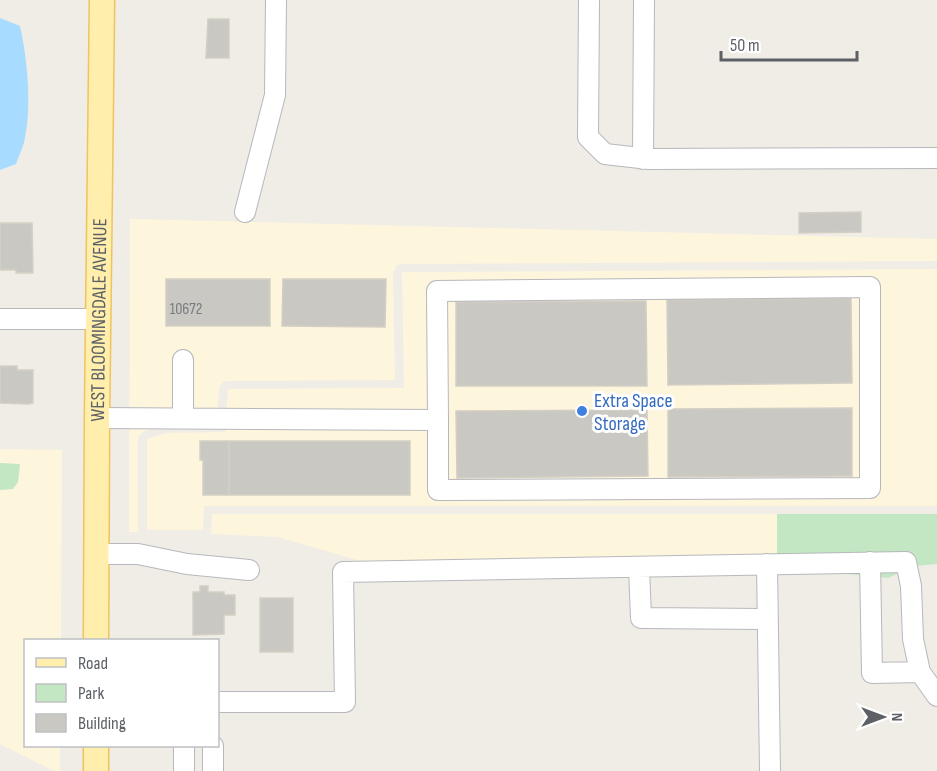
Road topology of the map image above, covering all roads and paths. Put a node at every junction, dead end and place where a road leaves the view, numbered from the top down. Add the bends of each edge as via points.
1 (102, 0) edge
2 (276, 0) edge
3 (589, 0) edge
4 (644, 0) edge
5 (937, 158) edge
6 (643, 159) junction
7 (245, 212) dead end
8 (98, 318) junction
9 (0, 319) edge
10 (183, 360) dead end
11 (96, 417) junction
12 (183, 418) junction
13 (438, 420) junction
14 (96, 554) junction
15 (870, 562) junction
16 (767, 564) junction
17 (639, 567) junction
18 (249, 570) dead end
19 (768, 619) junction
20 (96, 639) edge
21 (920, 672) junction
22 (937, 696) edge
23 (219, 702) edge
24 (96, 747) edge
25 (184, 747) edge
26 (213, 747) edge
27 (96, 771) edge
28 (184, 771) edge
29 (213, 771) edge
30 (770, 771) edge

1 - 8 main road, WEST BLOOMINGDALE AVENUE
2 - 7 street via 275,95
3 - 6 street via 588,137 605,154
4 - 6 street
5 - 6 street
8 - 9 street
8 - 11 main road, WEST BLOOMINGDALE AVENUE
10 - 12 street
11 - 12 street
11 - 14 main road, WEST BLOOMINGDALE AVENUE
12 - 13 street
13 - 13 street via 438,490 870,488 870,287 437,291
14 - 18 street via 138,554
14 - 20 main road, WEST BLOOMINGDALE AVENUE
15 - 16 street
15 - 21 street via 906,562
15 - 21 street via 872,672
16 - 17 street
16 - 19 street
17 - 19 street via 641,618
17 - 23 street via 344,572 345,702
19 - 30 street
21 - 22 street
24 - 27 main road
25 - 28 street
26 - 29 street

